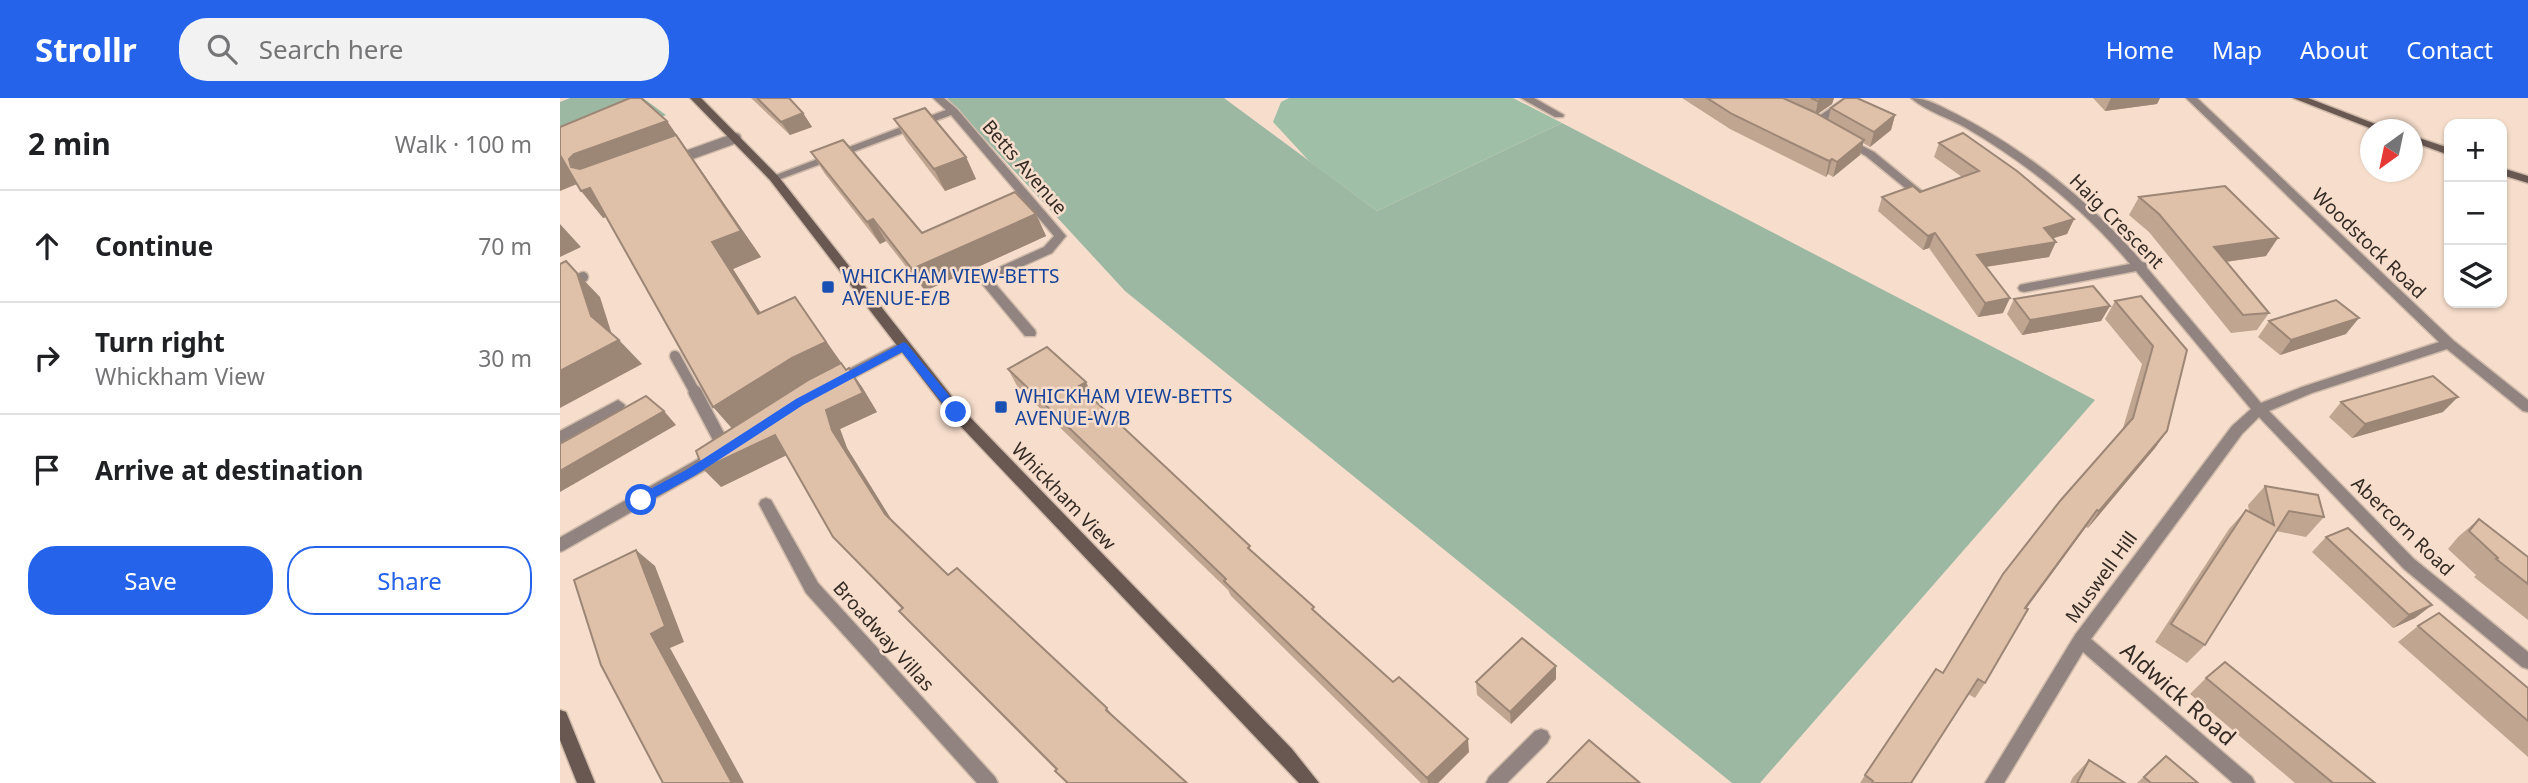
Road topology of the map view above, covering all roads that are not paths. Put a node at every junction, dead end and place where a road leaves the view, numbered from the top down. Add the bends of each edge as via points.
1 (695, 98) edge
2 (938, 98) edge
3 (1526, 98) edge
4 (1852, 98) edge
5 (1916, 98) edge
6 (2192, 98) edge
7 (2298, 98) edge
8 (953, 111) junction
9 (1559, 115) dead end
10 (1804, 118) edge
11 (2360, 121) edge
12 (1816, 123) junction
13 (1826, 130) edge
14 (1837, 136) edge
15 (736, 138) junction
16 (2423, 143) edge
17 (2444, 150) edge
18 (662, 165) edge
19 (2507, 173) edge
20 (774, 178) junction
21 (2528, 180) edge
22 (1919, 194) edge
23 (2142, 266) junction
24 (583, 277) dead end
25 (560, 288) edge
26 (2024, 288) dead end
27 (1030, 333) dead end
28 (2449, 344) junction
29 (904, 346) junction
30 (675, 356) edge
31 (821, 390) edge
32 (618, 405) dead end
33 (2528, 407) edge
34 (2259, 409) junction
35 (560, 438) edge
36 (731, 446) joint
37 (766, 504) dead end
38 (560, 545) edge
39 (2081, 640) junction
40 (2528, 662) edge
41 (560, 718) edge
42 (1541, 737) dead end
43 (586, 783) edge
44 (989, 783) edge
45 (1310, 783) edge
46 (1495, 783) edge
47 (1994, 783) edge
48 (2246, 783) edge

1 - 15 main road, Whickham View
2 - 8 street, Betts Avenue
3 - 9 street
4 - 12 street
5 - 23 street, Haig Crescent via 1971,126 2051,180
6 - 28 street, Woodstock Road
7 - 11 main road
8 - 20 street
8 - 27 street, Betts Avenue via 1060,236 1048,250 984,279
10 - 12 street
12 - 13 street
14 - 22 street via 1870,154
15 - 18 lane
15 - 20 main road, Whickham View
16 - 17 main road
19 - 21 main road
20 - 29 main road, Whickham View
23 - 26 street
23 - 34 street, Haig Crescent
24 - 25 lane
28 - 33 street, Woodstock Road
28 - 34 street
29 - 31 lane
29 - 45 main road, Whickham View via 956,412
30 - 36 lane
32 - 35 street
34 - 39 street, Muswell Hill via 2237,430
34 - 40 street, Abercorn Road via 2409,564
36 - 38 lane
37 - 44 street, Broadway Villas via 812,588
39 - 47 street, Muswell Hill
39 - 48 street, Aldwick Road
41 - 43 main road
42 - 46 street

